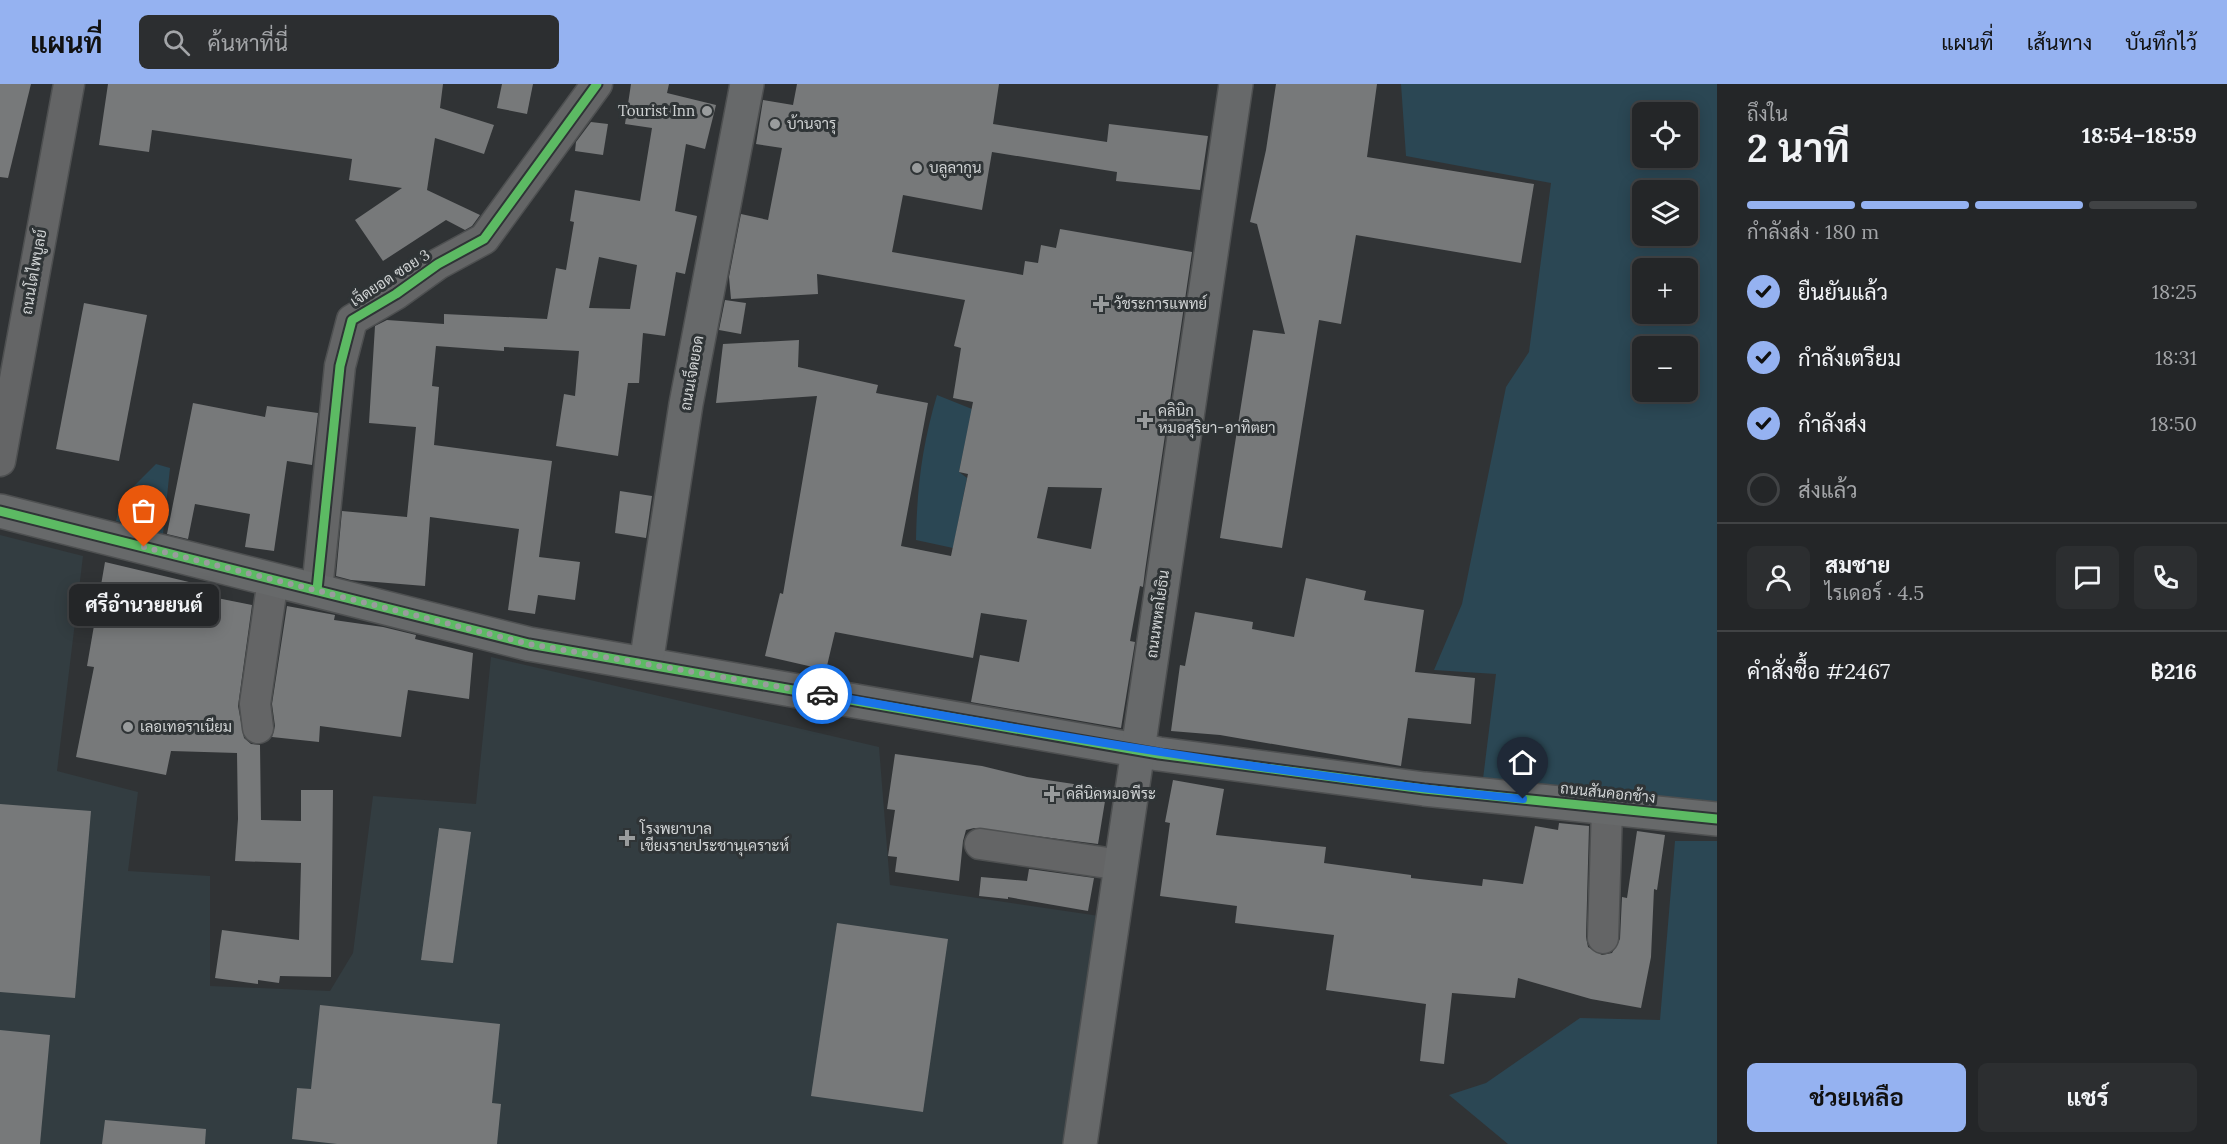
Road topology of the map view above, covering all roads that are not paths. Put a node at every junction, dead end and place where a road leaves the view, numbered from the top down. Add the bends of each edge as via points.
1 (69, 84) edge
2 (597, 84) edge
3 (747, 84) edge
4 (1236, 84) edge
5 (0, 461) edge
6 (0, 511) edge
7 (273, 579) junction
8 (317, 590) junction
9 (645, 664) junction
10 (258, 728) dead end
11 (1138, 749) junction
12 (1607, 808) junction
13 (1717, 819) edge
14 (980, 844) dead end
15 (1121, 865) junction
16 (1603, 938) dead end
17 (1080, 1144) edge

1 - 5 street, ถนนโตไพบูลย์
2 - 8 street, เจ็ดยอด ซอย 3 via 484,239 352,320 340,366
3 - 9 street, ถนนเจ็ดยอด via 686,404
4 - 11 street, ถนนพหลโยธิน
6 - 7 street, ถนนสันคอกช้าง
7 - 8 street, ถนนสันคอกช้าง
7 - 10 street via 255,704
8 - 9 street, ถนนสันคอกช้าง via 529,644
9 - 11 street, ถนนสันคอกช้าง
11 - 12 street, ถนนสันคอกช้าง via 1424,789
11 - 15 street, ถนนพหลโยธิน
12 - 13 street, ถนนสันคอกช้าง
12 - 16 street
14 - 15 street
15 - 17 street, ถนนพหลโยธิน

